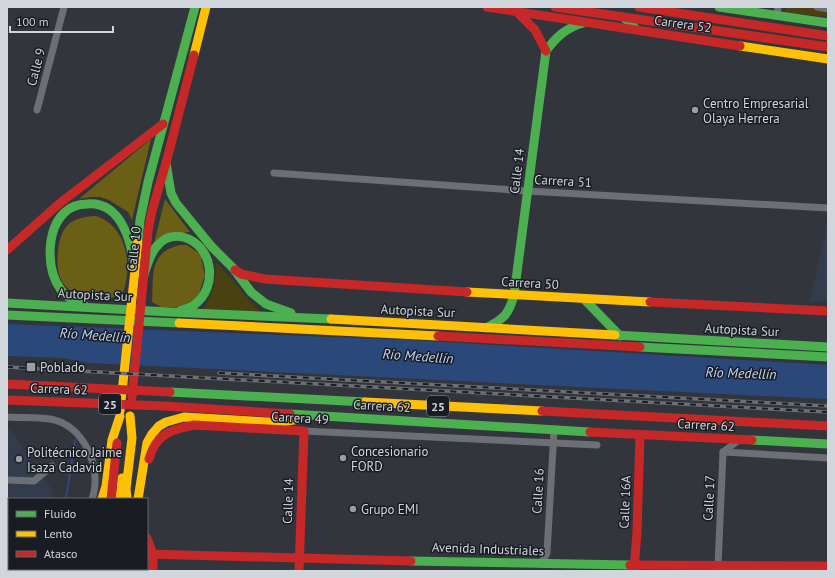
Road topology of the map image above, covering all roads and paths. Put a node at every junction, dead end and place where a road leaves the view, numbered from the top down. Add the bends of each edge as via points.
1 (64, 7) edge
2 (195, 7) edge
3 (206, 7) edge
4 (486, 7) edge
5 (555, 7) edge
6 (639, 7) edge
7 (719, 7) edge
8 (817, 7) edge
9 (731, 8) edge
10 (828, 8) edge
11 (778, 11) edge
12 (516, 12) junction
13 (623, 17) junction
14 (587, 22) junction
15 (828, 23) edge
16 (636, 30) junction
17 (828, 36) edge
18 (828, 47) edge
19 (546, 51) junction
20 (828, 59) edge
21 (38, 110) dead end
22 (163, 124) junction
23 (166, 163) junction
24 (274, 173) dead end
25 (527, 191) junction
26 (828, 208) edge
27 (7, 250) edge
28 (134, 268) junction
29 (233, 268) junction
30 (144, 276) junction
31 (514, 295) junction
32 (584, 299) junction
33 (7, 303) edge
34 (93, 307) junction
35 (828, 311) edge
36 (169, 312) junction
37 (7, 315) edge
38 (304, 318) junction
39 (399, 323) junction
40 (486, 328) junction
41 (620, 336) junction
42 (467, 337) junction
43 (828, 348) edge
44 (828, 357) edge
45 (7, 384) edge
46 (7, 400) edge
47 (164, 406) junction
48 (319, 415) junction
49 (120, 416) junction
50 (130, 416) junction
51 (7, 417) edge
52 (194, 425) junction
53 (828, 426) edge
54 (554, 430) junction
55 (304, 431) junction
56 (640, 435) junction
57 (739, 440) junction
58 (553, 443) junction
59 (828, 444) edge
60 (597, 445) dead end
61 (723, 452) junction
62 (828, 458) edge
63 (52, 466) dead end
64 (7, 480) edge
65 (92, 498) edge
66 (102, 498) edge
67 (111, 498) edge
68 (120, 498) edge
69 (127, 498) edge
70 (138, 498) edge
71 (143, 498) edge
72 (148, 543) edge
73 (546, 553) junction
74 (150, 554) edge
75 (299, 557) junction
76 (541, 564) junction
77 (554, 564) junction
78 (718, 566) junction
79 (828, 566) edge
80 (634, 568) edge
81 (702, 568) edge
82 (7, 570) edge
83 (60, 570) edge
84 (86, 571) edge
85 (153, 571) edge
86 (299, 571) edge

1 - 21 street, Calle 9
2 - 22 main road, Calle 10
3 - 23 main road, Calle 10
4 - 12 main road, Carrera 52
5 - 13 main road, Carrera 52
6 - 17 main road, Carrera 52
7 - 9 main road, Carrera 52
8 - 10 street
9 - 11 main road, Carrera 52
11 - 15 main road, Carrera 52
12 - 14 main road, Carrera 52
12 - 19 main road via 535,28
13 - 16 main road
13 - 18 main road, Carrera 52
14 - 16 main road, Carrera 52
14 - 19 main road via 563,31
16 - 20 main road, Carrera 52
19 - 25 main road, Calle 14
22 - 27 main road via 60,203
22 - 28 main road, Calle 10 via 140,220
23 - 29 main road via 171,194 176,203
23 - 30 main road, Calle 10 via 148,231
24 - 25 street, Carrera 51
25 - 26 street, Carrera 51
25 - 31 main road, Calle 14
28 - 34 main road via 127,233 110,210 86,203 72,206 62,214 55,225 52,239 52,268 55,280 69,298
28 - 49 main road, Calle 10
29 - 31 main road, Carrera 50 via 241,274 265,280
29 - 38 main road via 251,292 266,304
30 - 36 main road via 156,246 165,239 184,236 200,246 205,253 211,272 206,293 191,308
30 - 50 main road, Calle 10
31 - 32 main road, Carrera 50
31 - 40 main road, Calle 14 via 510,310 505,316
32 - 35 main road, Carrera 50
32 - 41 main road
33 - 34 main road, Autopista Sur
34 - 36 main road, Autopista Sur
36 - 38 main road, Autopista Sur
37 - 42 main road, Autopista Sur
38 - 39 main road, Autopista Sur
39 - 40 main road, Autopista Sur
39 - 42 main road
40 - 41 main road, Autopista Sur
41 - 43 main road, Autopista Sur
42 - 44 main road, Autopista Sur
45 - 53 main road, Carrera 62 / 25
46 - 47 main road, Carrera 62 / 25
47 - 48 main road, Carrera 62 / 25
47 - 52 main road
48 - 54 main road, Carrera 62 / 25
48 - 70 main road via 282,422 184,417 166,422 152,434 147,443
49 - 66 main road via 113,434
49 - 67 main road, Calle 10
50 - 68 main road, Calle 10
50 - 69 main road via 132,438
51 - 65 street via 51,419 64,424 74,432 89,451 93,464 95,477
52 - 55 main road, Carrera 49
52 - 71 main road, Carrera 49 via 162,435 155,443 150,452
54 - 56 main road, Carrera 62 / 25
54 - 58 street, Calle 16
55 - 58 street, Carrera 49
55 - 75 main road, Calle 14
56 - 57 main road, Carrera 62 / 25
56 - 80 main road, Calle 16A
57 - 59 main road, Carrera 62 / 25
57 - 61 street
58 - 60 street, Carrera 49
58 - 73 street, Calle 16
61 - 62 street
61 - 78 street, Calle 17
63 - 64 street via 34,480
72 - 74 main road
73 - 76 street, Calle 16
73 - 77 street
74 - 75 main road, Avenida Industriales
74 - 85 main road
75 - 76 main road, Avenida Industriales
75 - 86 main road, Calle 14
76 - 77 main road, Avenida Industriales
77 - 80 main road, Avenida Industriales
78 - 79 main road, Avenida Industriales
78 - 81 main road, Avenida Industriales
80 - 81 main road, Avenida Industriales
82 - 83 main road
83 - 84 main road

